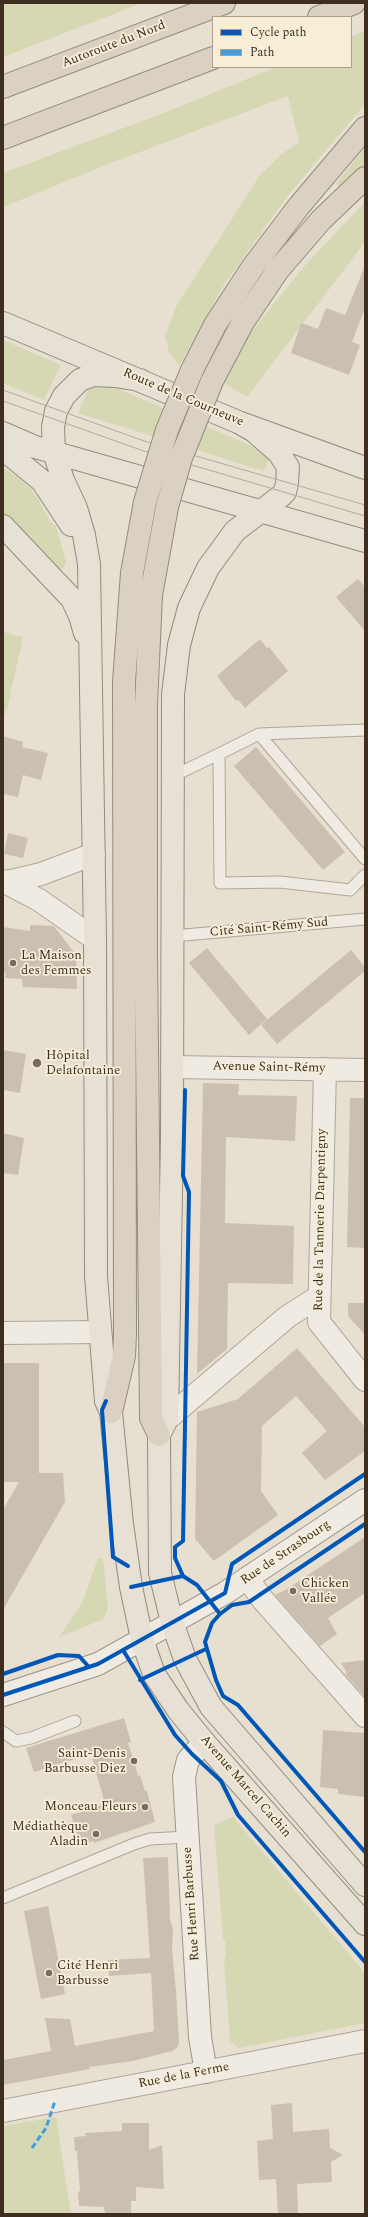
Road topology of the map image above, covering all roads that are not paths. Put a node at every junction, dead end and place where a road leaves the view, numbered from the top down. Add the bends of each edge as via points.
1 (224, 3) edge
2 (354, 3) edge
3 (322, 16) edge
4 (212, 58) edge
5 (3, 87) edge
6 (365, 128) edge
7 (3, 138) edge
8 (365, 178) edge
9 (3, 323) edge
10 (140, 380) junction
11 (238, 422) junction
12 (3, 433) edge
13 (3, 449) edge
14 (54, 452) junction
15 (365, 468) edge
16 (262, 512) junction
17 (3, 526) edge
18 (365, 541) edge
19 (89, 564) junction
20 (92, 671) junction
21 (365, 730) edge
22 (259, 734) junction
23 (219, 754) junction
24 (173, 776) junction
25 (94, 854) junction
26 (365, 859) edge
27 (365, 875) edge
28 (5, 882) edge
29 (365, 919) edge
30 (173, 936) junction
31 (95, 939) junction
32 (172, 1067) junction
33 (325, 1069) junction
34 (365, 1070) edge
35 (318, 1297) junction
36 (100, 1332) junction
37 (3, 1333) edge
38 (365, 1380) edge
39 (111, 1412) junction
40 (163, 1427) junction
41 (365, 1500) edge
42 (247, 1578) junction
43 (172, 1622) junction
44 (142, 1639) junction
45 (3, 1695) edge
46 (365, 1716) edge
47 (75, 1721) dead end
48 (3, 1732) edge
49 (204, 1742) junction
50 (187, 1837) junction
51 (365, 1885) edge
52 (3, 1898) edge
53 (365, 1924) edge
54 (365, 2041) edge
55 (206, 2072) junction
56 (3, 2111) edge

1 - 5 highway, Autoroute du Nord
2 - 3 highway
4 - 7 highway
6 - 39 highway, bridge via 299,206 252,268 215,325 192,370 167,430 145,502 132,573 124,682 125,1334 124,1356
8 - 40 highway, bridge via 321,220 278,270 243,322 212,381 183,452 167,507 151,595 146,713 150,1418
9 - 10 main road, Route de la Courneuve
10 - 11 main road, Route de la Courneuve
10 - 14 main road via 94,375 80,380 71,388 56,411
11 - 15 main road, Route de la Courneuve
11 - 16 main road, Avenue Marcel Cachin via 254,431 280,453 288,467 285,492
12 - 14 main road
13 - 19 main road via 42,481 74,531
14 - 16 main road
14 - 19 main road via 76,508 87,546
16 - 18 main road
16 - 24 main road, Avenue Marcel Cachin via 235,530 208,568 189,608 179,645 173,694
17 - 20 main road via 72,599 80,616
19 - 20 main road
20 - 25 main road, Avenue Marcel Cachin
21 - 22 lane
22 - 23 lane
22 - 26 lane
23 - 24 lane
23 - 27 lane via 220,882 280,882 350,890
24 - 30 main road, Avenue Marcel Cachin
25 - 28 street via 42,874
25 - 31 main road, Avenue Marcel Cachin
28 - 31 street via 39,900
29 - 30 lane, Cité Saint-Rémy Sud
30 - 32 main road, Avenue Marcel Cachin
31 - 36 main road, Avenue Marcel Cachin via 96,1276
32 - 33 street, Avenue Saint-Rémy
32 - 40 main road, Avenue Marcel Cachin
33 - 34 street, Avenue Saint-Rémy
33 - 35 street, Rue de la Tannerie Darpentigny
35 - 38 street, Rue de la Tannerie Darpentigny via 319,1322
35 - 40 street via 287,1316
36 - 37 street
36 - 39 main road, Avenue Marcel Cachin via 106,1401
39 - 44 main road, Avenue Marcel Cachin via 122,1524
40 - 43 main road, Avenue Marcel Cachin via 160,1573
41 - 42 street, Rue de Strasbourg
42 - 43 street, Rue de Strasbourg
42 - 46 street via 263,1600
43 - 44 street, Rue de Strasbourg
43 - 51 main road, Avenue Marcel Cachin via 185,1658 211,1707
44 - 45 street, Rue de Strasbourg via 98,1664
44 - 49 main road, Avenue Marcel Cachin via 156,1678
47 - 48 lane via 31,1738 16,1740
49 - 50 street, Rue Henri Barbusse via 192,1754 184,1770
49 - 53 main road, Avenue Marcel Cachin
50 - 52 lane via 150,1839 134,1844
50 - 55 street, Rue Henri Barbusse via 200,2037
54 - 55 street, Rue de la Ferme
55 - 56 street, Rue de la Ferme

